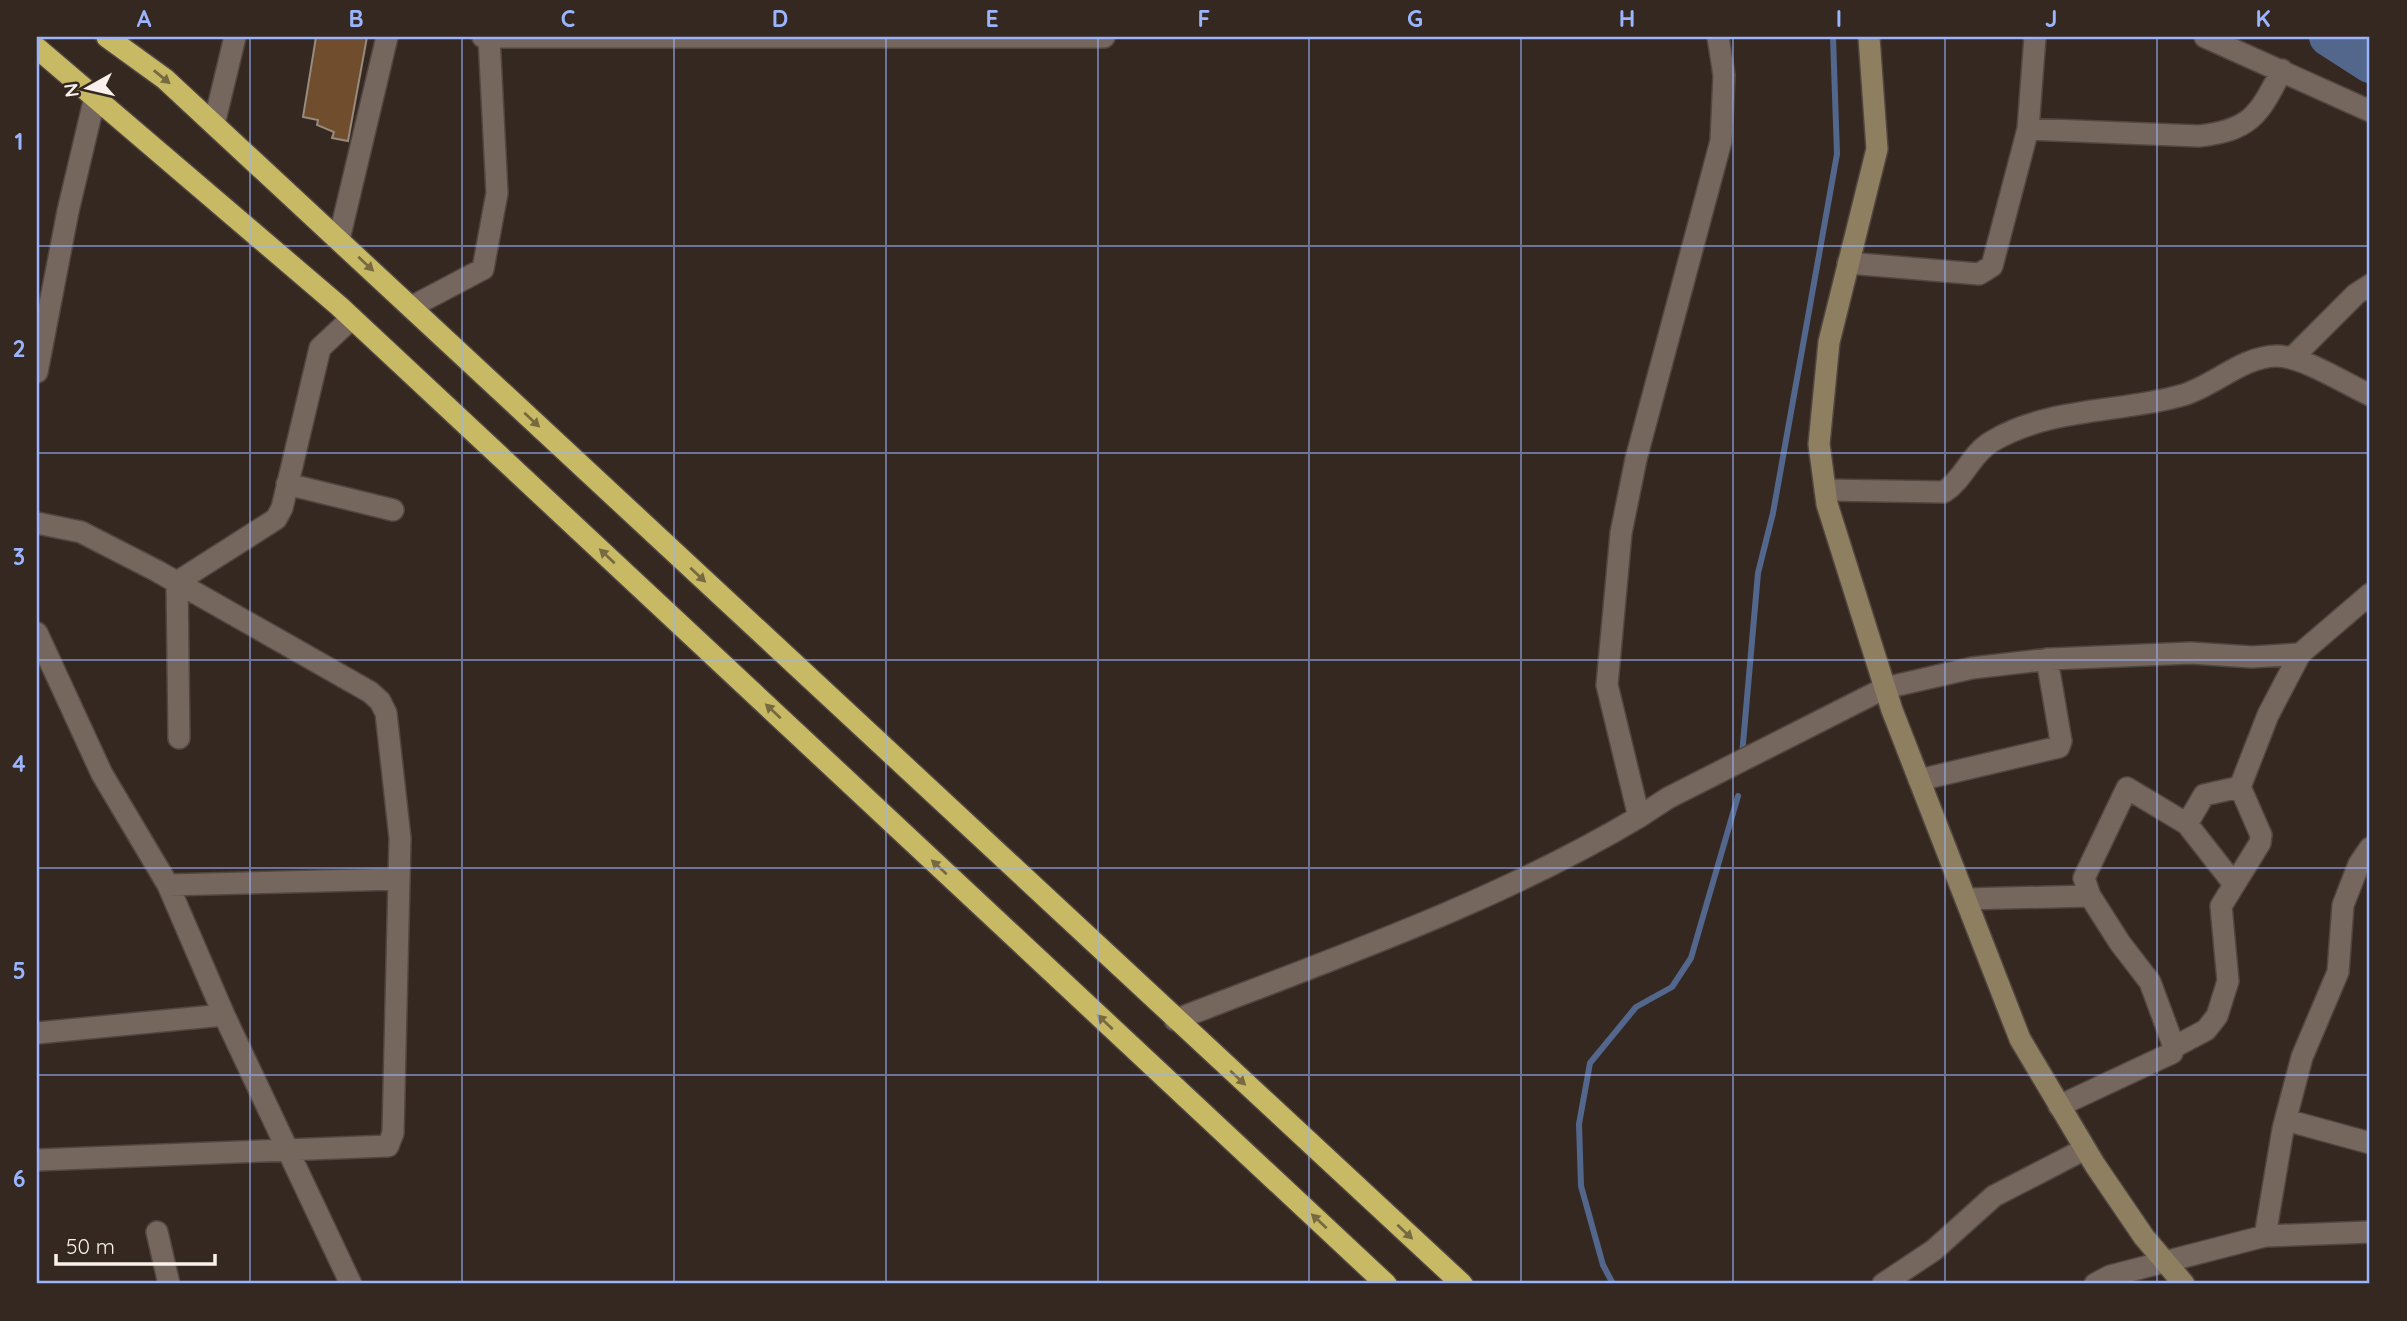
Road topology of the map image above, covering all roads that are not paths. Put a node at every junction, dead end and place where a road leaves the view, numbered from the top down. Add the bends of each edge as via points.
1 (107, 37) edge
2 (234, 37) edge
3 (387, 37) edge
4 (487, 37) edge
5 (1104, 37) edge
6 (1718, 37) edge
7 (1869, 37) edge
8 (2035, 37) edge
9 (2205, 37) edge
10 (37, 48) edge
11 (2282, 70) junction
12 (95, 97) junction
13 (2370, 111) edge
14 (214, 124) junction
15 (2028, 129) junction
16 (339, 239) junction
17 (1848, 262) junction
18 (2370, 285) edge
19 (411, 307) junction
20 (352, 318) junction
21 (2292, 358) junction
22 (37, 372) edge
23 (2370, 395) edge
24 (287, 484) junction
25 (1825, 490) junction
26 (393, 510) dead end
27 (37, 523) edge
28 (177, 582) junction
29 (2370, 594) edge
30 (37, 633) edge
31 (2300, 654) junction
32 (2046, 659) junction
33 (1885, 688) junction
34 (179, 738) dead end
35 (1919, 780) junction
36 (2240, 787) junction
37 (1639, 817) junction
38 (2187, 824) junction
39 (2370, 848) edge
40 (399, 879) junction
41 (2234, 884) junction
42 (168, 886) junction
43 (2090, 896) junction
44 (1966, 900) junction
45 (224, 1015) junction
46 (1182, 1026) junction
47 (37, 1033) edge
48 (2175, 1047) junction
49 (2059, 1106) junction
50 (2286, 1120) junction
51 (2370, 1143) edge
52 (2085, 1149) junction
53 (290, 1150) junction
54 (37, 1160) edge
55 (157, 1232) dead end
56 (2370, 1232) edge
57 (2265, 1236) junction
58 (2164, 1262) junction
59 (169, 1284) edge
60 (351, 1284) edge
61 (1386, 1284) edge
62 (1462, 1284) edge
63 (1883, 1284) edge
64 (2095, 1284) edge
65 (2184, 1284) edge

1 -> 14 highway via 165,79
2 - 14 street
3 - 16 street
4 - 5 street
4 - 19 street via 497,193 484,269
6 - 37 street via 1724,75 1721,141 1636,459 1621,533 1607,685
7 - 17 street via 1877,149
8 - 15 street
9 - 11 street
10 - 12 highway
11 - 13 street
11 - 15 street via 2259,113 2241,128 2220,134
12 - 20 highway
12 - 22 street
14 - 16 highway
15 - 17 street via 1996,256 1986,271
16 -> 19 highway
17 - 25 street via 1829,342 1819,444
18 - 21 street
19 -> 46 highway
20 - 24 street via 320,348
61 -> 20 highway
21 - 23 street
21 - 25 street via 2260,359 2183,395 2024,427 1989,443 1944,492
24 - 26 street
24 - 28 street via 282,508 269,527
25 - 33 street
27 - 28 street via 81,532
28 - 34 street
28 - 40 street via 380,701 386,713 397,797
29 - 31 street
30 - 42 street via 102,774
31 - 32 street
31 - 36 street via 2268,715
32 - 33 street via 1972,668
32 - 35 street via 2059,747
33 - 35 street
33 - 37 street
35 - 44 street
36 - 38 street via 2204,795
36 - 41 street via 2261,835
37 - 46 street via 1575,855
38 - 41 street
38 - 43 street via 2127,788 2084,878
39 - 50 street via 2343,905 2338,972 2302,1057
40 - 42 street
40 - 53 street via 392,1140 382,1148
41 - 48 street via 2221,906 2228,988 2206,1030
42 - 45 street
43 - 44 street
43 - 48 street via 2150,982
44 - 49 street via 2020,1039
45 - 47 street
45 - 53 street
46 -> 62 highway
48 - 49 street via 2172,1053
49 - 52 street
50 - 51 street
50 - 57 street
52 - 58 street
52 - 63 street via 1994,1196 1934,1250
53 - 54 street
53 - 60 street
55 - 59 street
56 - 57 street
57 - 58 street
58 - 64 street
58 - 65 street

